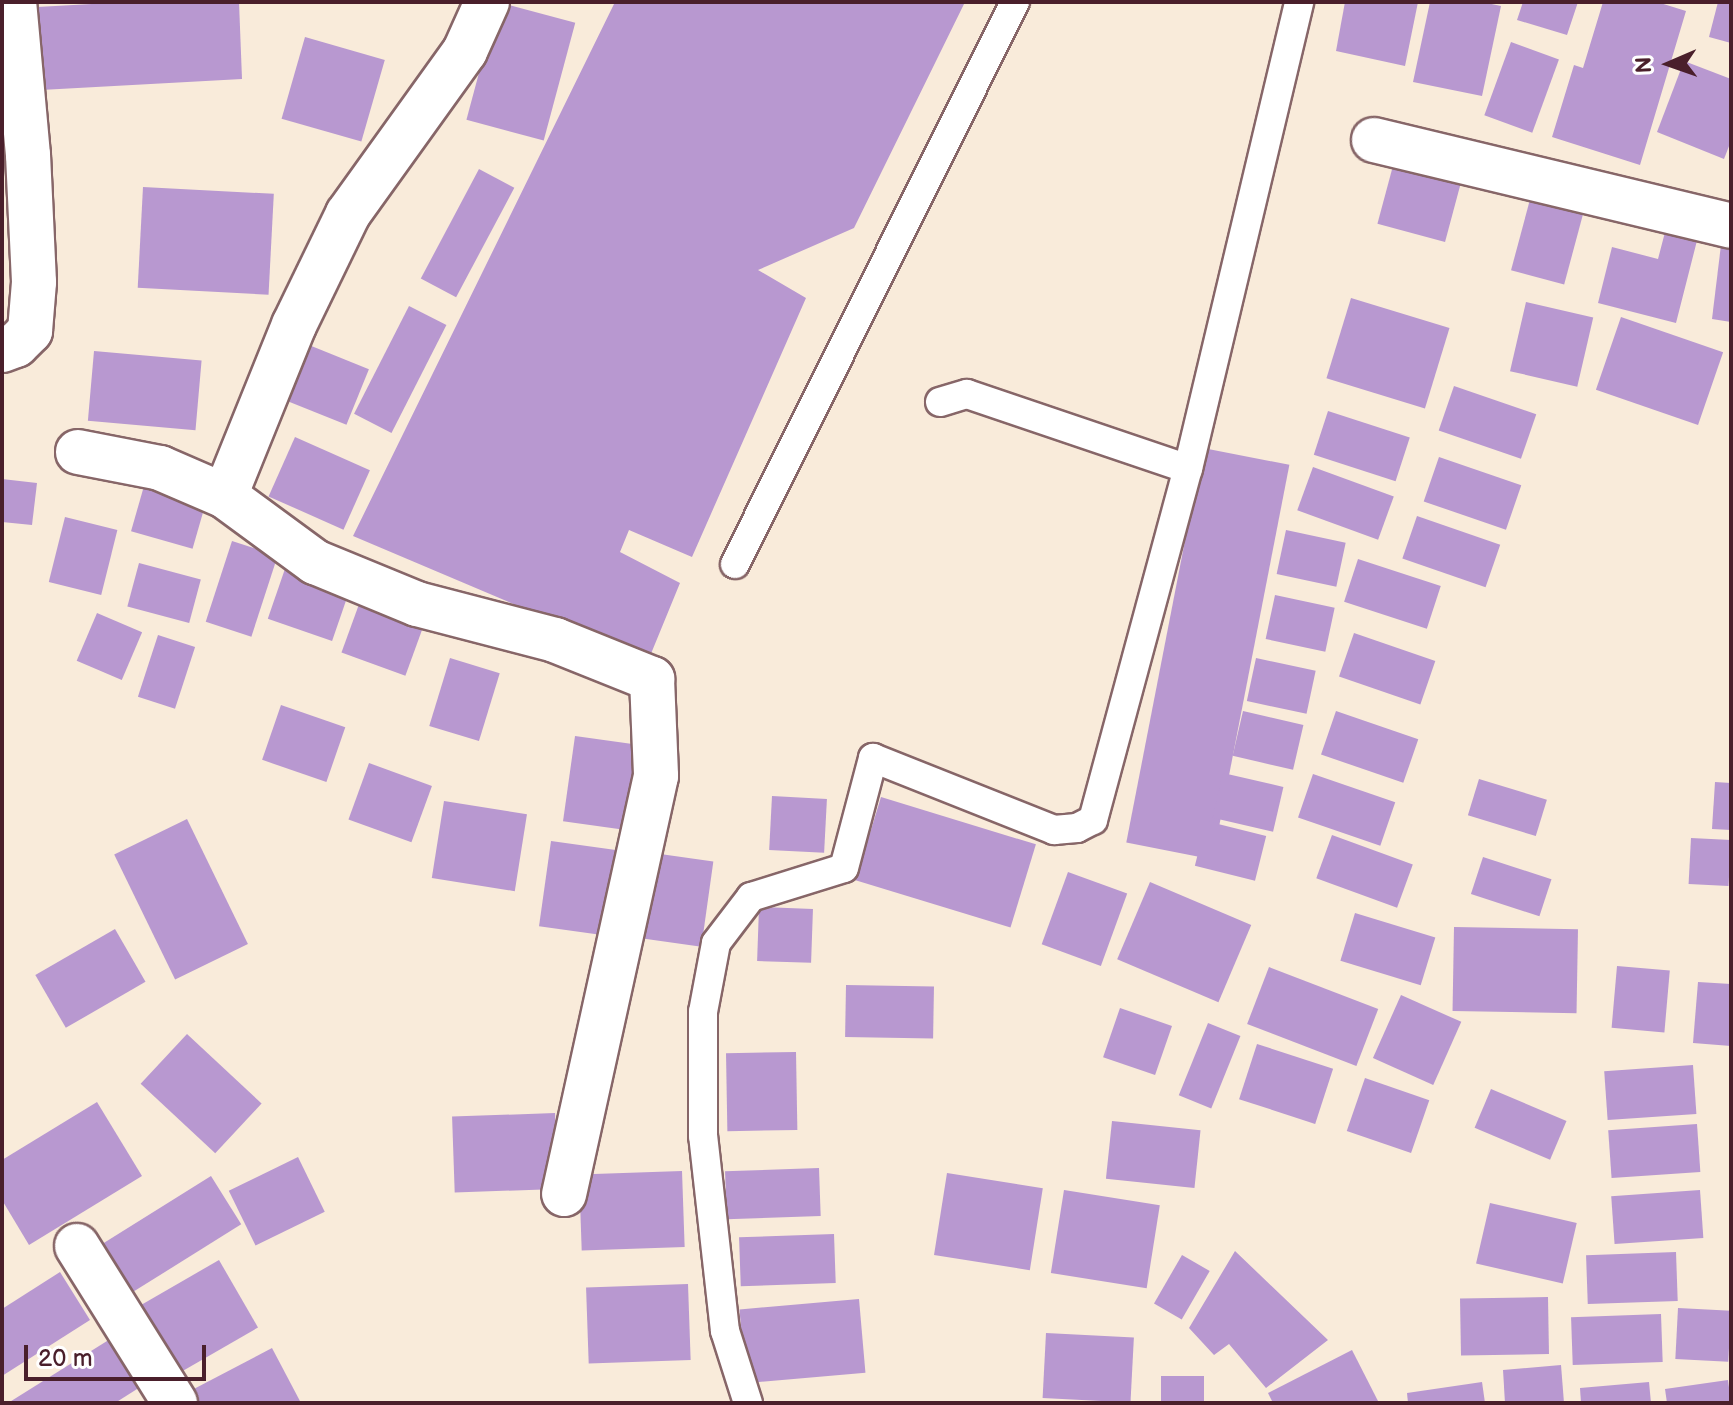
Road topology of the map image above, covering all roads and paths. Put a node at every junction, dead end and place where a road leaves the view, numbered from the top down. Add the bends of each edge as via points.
1 (14, 2) edge
2 (487, 2) edge
3 (1015, 2) edge
4 (1299, 2) edge
5 (1374, 140) dead end
6 (1731, 226) edge
7 (2, 350) edge
8 (940, 402) dead end
9 (78, 452) dead end
10 (1188, 469) junction
11 (225, 496) junction
12 (735, 564) dead end
13 (564, 1194) dead end
14 (77, 1246) dead end
15 (175, 1403) edge
16 (748, 1403) edge

1 - 7 street via 34,282 30,331
2 - 11 street via 465,51 348,214 294,325
3 - 12 lane
4 - 10 lane
5 - 6 street
8 - 10 lane via 967,394
9 - 11 street via 160,468
10 - 16 lane via 1093,820 1054,830 873,758 844,868 751,897 716,943 703,1012 703,1136 725,1331
11 - 13 street via 315,562 417,604 555,640 652,679 656,776
14 - 15 street

